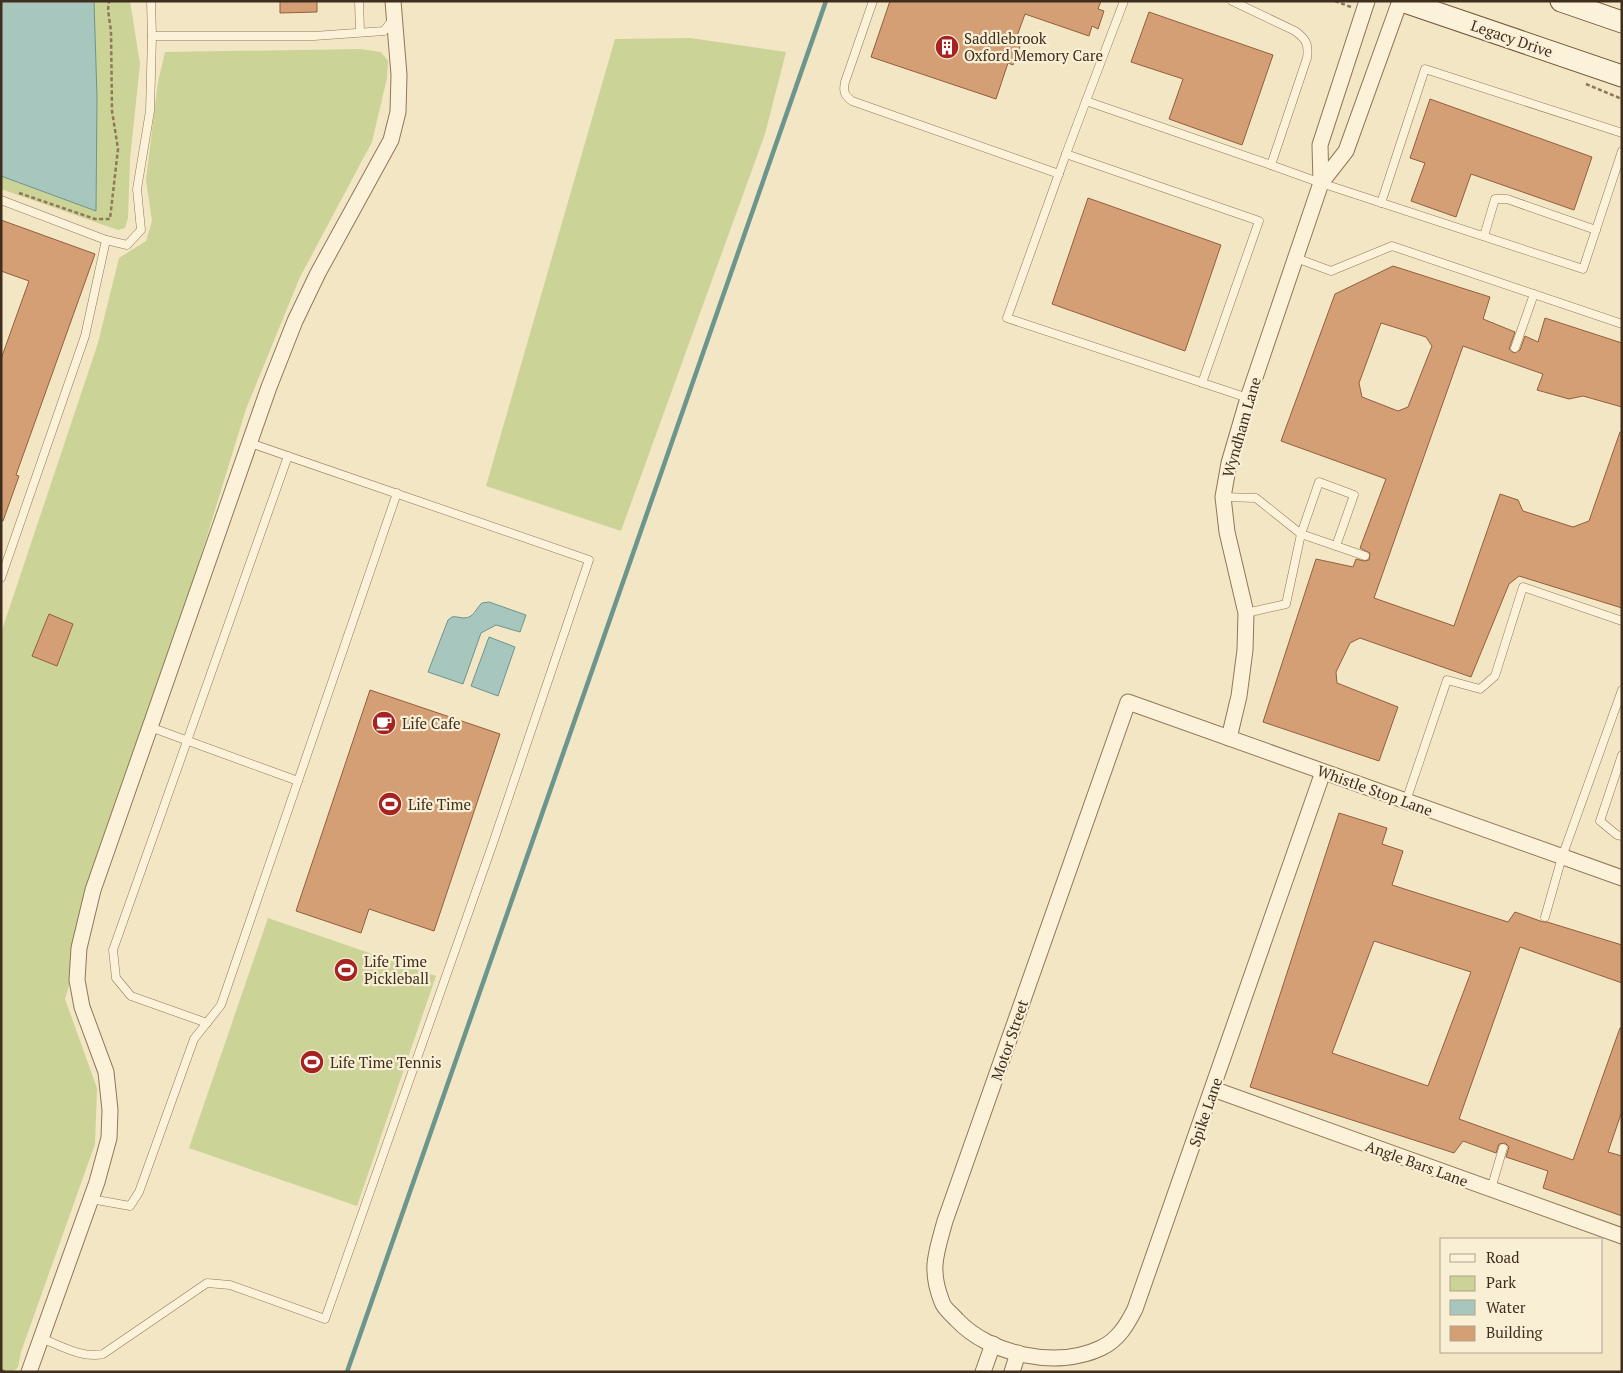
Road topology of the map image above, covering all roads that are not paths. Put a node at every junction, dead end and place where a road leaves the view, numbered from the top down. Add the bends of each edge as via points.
1 (151, 1) edge
2 (359, 1) edge
3 (393, 1) edge
4 (873, 1) edge
5 (1124, 1) edge
6 (1232, 1) edge
7 (1367, 1) edge
8 (1401, 1) edge
9 (1561, 1) edge
10 (394, 17) junction
11 (1622, 22) edge
12 (360, 32) junction
13 (152, 36) junction
14 (1622, 76) edge
15 (1086, 101) junction
16 (1622, 133) edge
17 (1622, 151) edge
18 (1066, 154) junction
19 (1271, 165) junction
20 (1059, 174) junction
21 (1321, 183) junction
22 (1, 200) edge
23 (1381, 203) junction
24 (1596, 230) junction
25 (1484, 236) junction
26 (106, 240) junction
27 (1296, 258) junction
28 (1534, 294) junction
29 (1622, 324) edge
30 (1515, 348) dead end
31 (1202, 383) junction
32 (1248, 398) junction
33 (250, 443) junction
34 (288, 456) junction
35 (397, 493) junction
36 (1223, 498) junction
37 (1301, 534) junction
38 (1336, 546) junction
39 (1365, 556) dead end
40 (1, 578) edge
41 (1246, 613) junction
42 (1622, 621) edge
43 (1622, 690) edge
44 (1128, 702) joint
45 (150, 727) junction
46 (1229, 738) junction
47 (188, 741) junction
48 (1622, 754) edge
49 (1323, 772) junction
50 (298, 781) junction
51 (1406, 801) junction
52 (1622, 836) edge
53 (1562, 857) junction
54 (1622, 878) edge
55 (1545, 916) dead end
56 (207, 1023) junction
57 (1213, 1089) junction
58 (1503, 1148) dead end
59 (1491, 1189) junction
60 (91, 1199) junction
61 (1622, 1236) edge
62 (41, 1338) junction
63 (1006, 1349) junction
64 (29, 1372) edge
65 (983, 1372) edge
66 (1012, 1372) edge

1 - 13 lane
2 - 12 lane
3 - 10 street
4 - 20 lane via 845,82 846,97
5 - 15 lane
6 - 19 lane via 1295,31 1307,42 1307,58
7 - 21 street, Wyndham Lane via 1320,145
8 - 14 main road, Legacy Drive
8 - 21 street, Wyndham Lane via 1346,151
9 - 11 main road
10 - 12 lane via 384,30
10 - 33 street via 399,75 398,112 391,140 295,321
12 - 13 lane via 314,36
13 - 26 lane via 150,111 137,189 141,230 128,246
15 - 18 lane
15 - 19 lane
16 - 23 lane via 1425,69
17 - 24 lane
18 - 20 lane
18 - 31 lane via 1259,220
19 - 21 lane
20 - 31 lane via 1007,318
21 - 23 lane
21 - 27 street, Wyndham Lane
22 - 26 lane
23 - 25 lane
24 - 25 lane via 1507,199 1495,199
24 - 25 lane via 1583,269
26 - 40 lane via 85,336
27 - 28 lane via 1331,271 1392,246
27 - 32 street, Wyndham Lane
28 - 29 lane
28 - 30 lane
31 - 32 lane
32 - 36 street, Wyndham Lane via 1229,463
33 - 34 lane
33 - 45 street
34 - 35 lane
34 - 47 lane
35 - 50 lane
35 - 62 lane via 589,560 487,861 325,1319 230,1285 207,1283 103,1354 85,1354
36 - 37 lane via 1256,498
36 - 41 street, Wyndham Lane via 1227,532
37 - 38 lane
37 - 38 lane via 1318,482 1336,488 1354,495
37 - 41 lane via 1286,604
38 - 39 lane
41 - 46 street, Wyndham Lane via 1239,696
42 - 51 lane via 1523,587 1495,676 1480,689 1447,680
43 - 53 lane
44 - 46 street, Whistle Stop Lane
44 - 63 street, Motor Street via 934,1260 935,1281 943,1305 968,1331
45 - 47 lane
45 - 60 street via 93,890 79,948 77,980 82,1007 106,1072 110,1110 109,1138
46 - 49 street, Whistle Stop Lane
47 - 50 lane
47 - 56 lane via 113,950 116,978 131,996
48 - 52 lane via 1600,821
49 - 51 street, Whistle Stop Lane
49 - 57 street, Spike Lane
50 - 56 lane via 221,1004
51 - 53 street, Whistle Stop Lane
53 - 54 street, Whistle Stop Lane
53 - 55 lane
56 - 60 lane via 194,1039 139,1192 130,1206
57 - 59 street, Angle Bars Lane
57 - 63 street, Spike Lane via 1136,1309 1125,1329 1102,1348 1074,1357 1034,1356
58 - 59 lane
59 - 61 street, Angle Bars Lane
60 - 62 street
62 - 64 street
63 - 65 street
63 - 66 street

